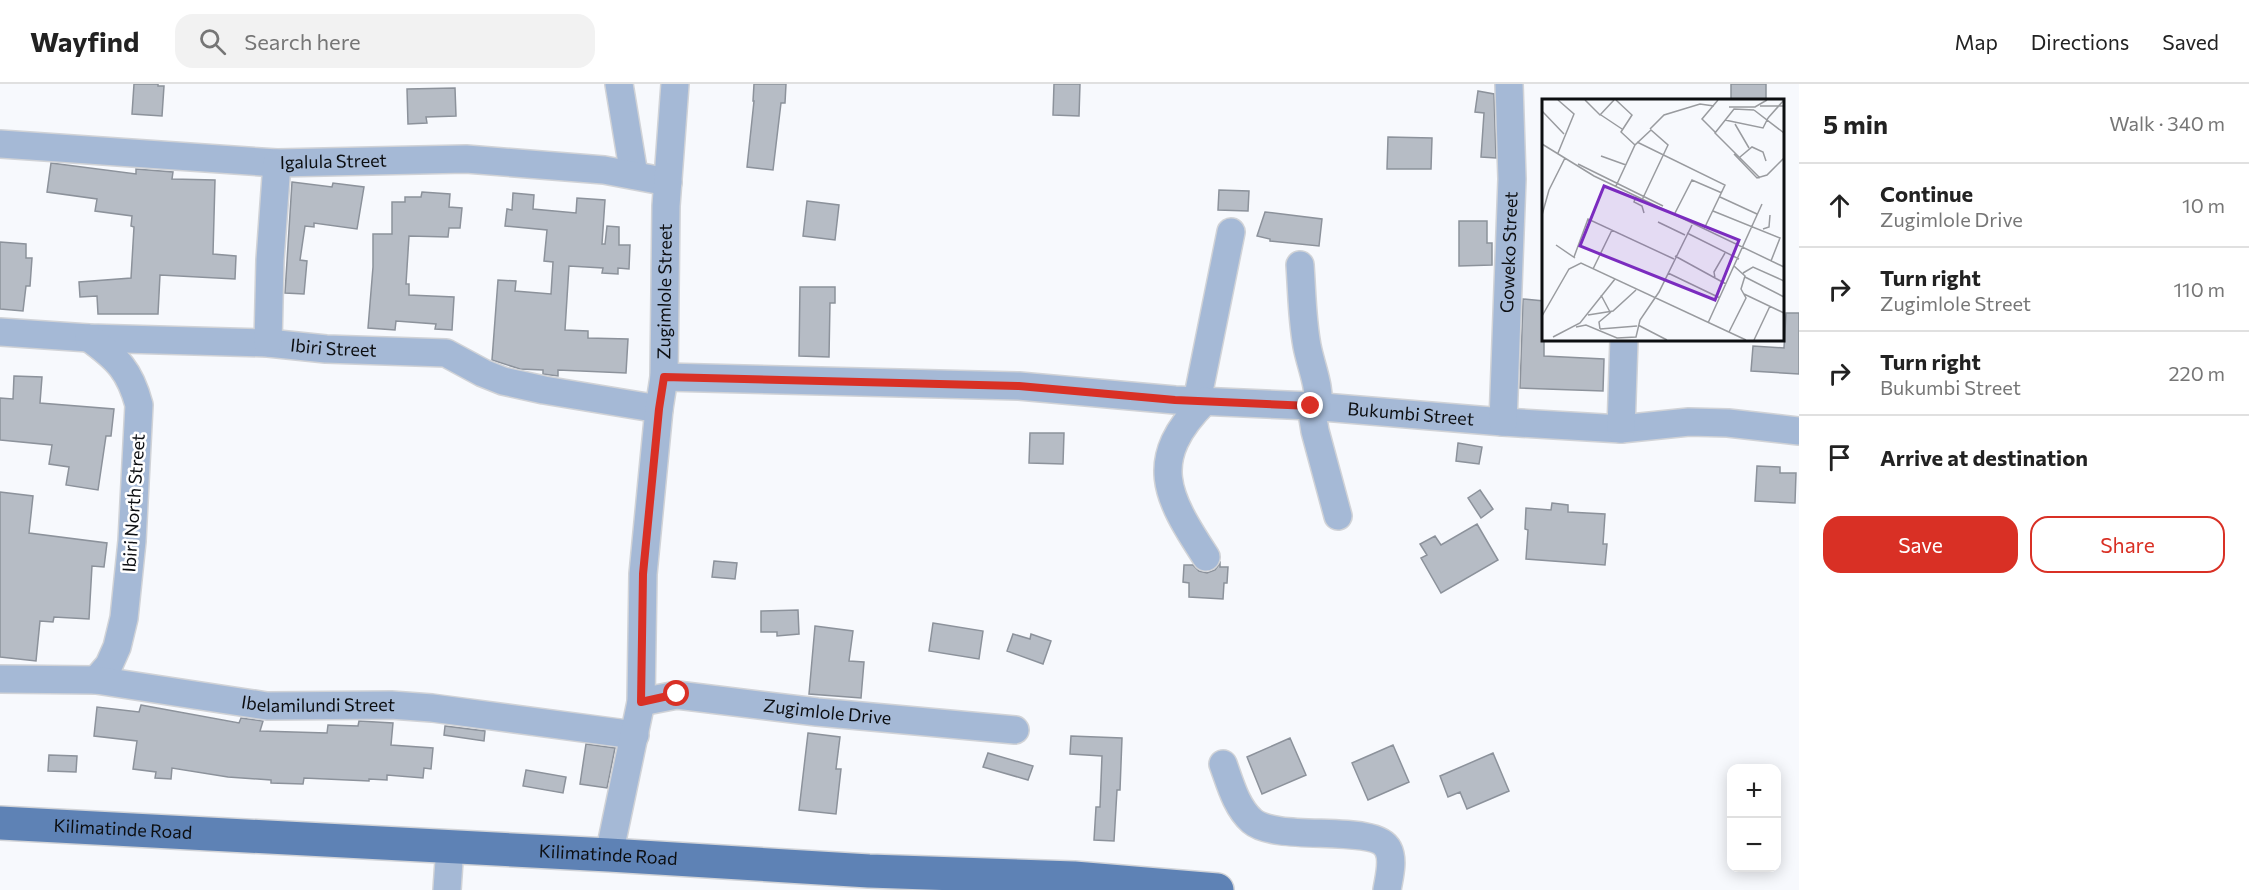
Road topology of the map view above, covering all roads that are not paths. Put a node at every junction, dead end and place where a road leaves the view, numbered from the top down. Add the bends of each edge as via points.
1 (619, 84) edge
2 (675, 84) edge
3 (1509, 84) edge
4 (0, 144) edge
5 (277, 163) junction
6 (634, 175) junction
7 (668, 182) junction
8 (1231, 232) dead end
9 (1300, 266) dead end
10 (0, 332) edge
11 (89, 338) junction
12 (1624, 340) edge
13 (268, 343) junction
14 (664, 377) junction
15 (1201, 401) junction
16 (1315, 406) junction
17 (659, 409) junction
18 (1503, 422) junction
19 (1621, 429) junction
20 (1799, 431) edge
21 (1338, 516) dead end
22 (1206, 557) dead end
23 (0, 679) edge
24 (96, 680) junction
25 (641, 702) junction
26 (1015, 730) dead end
27 (635, 735) junction
28 (1223, 764) dead end
29 (0, 823) edge
30 (450, 846) junction
31 (609, 855) junction
32 (870, 881) edge
33 (447, 890) edge
34 (1217, 890) edge
35 (1387, 890) edge

1 - 6 street
2 - 7 street, Zugimlole Street
3 - 18 street, Goweko Street via 1512,179
4 - 5 street, Igalula Street
5 - 6 street, Igalula Street via 466,159
5 - 13 street
6 - 7 street, Igalula Street
7 - 14 street, Zugimlole Street
8 - 15 street
9 - 16 street via 1302,313 1319,393
10 - 11 street, Ibiri Street
11 - 13 street, Ibiri Street
11 - 24 street, Ibiri North Street via 114,356 126,372 139,405 124,618 109,665
12 - 19 street
13 - 17 street, Ibiri Street via 446,353 504,381
14 - 15 street, Bukumbi Street via 1019,386
14 - 17 street, Zugimlole Street
15 - 16 street, Bukumbi Street
15 - 22 street via 1175,442 1167,467 1176,510
16 - 18 street, Bukumbi Street
16 - 21 street via 1317,441
17 - 25 street, Zugimlole Street via 643,574
18 - 19 street, Bukumbi Street
19 - 20 street, Bukumbi Street via 1728,423
23 - 24 street, Ibelamilundi Street
24 - 27 street, Ibelamilundi Street via 267,706 432,708
25 - 26 street, Zugimlole Drive via 677,694 817,712
25 - 27 street, Zugimlole Street
27 - 31 street, Zugimlole Street
28 - 35 street via 1239,804 1252,822 1268,830 1346,835 1380,840 1388,846
29 - 30 main road, Kilimatinde Road
30 - 31 main road, Kilimatinde Road
30 - 33 street
31 - 32 main road, Kilimatinde Road
32 - 34 main road, Kilimatinde Road via 1074,878

